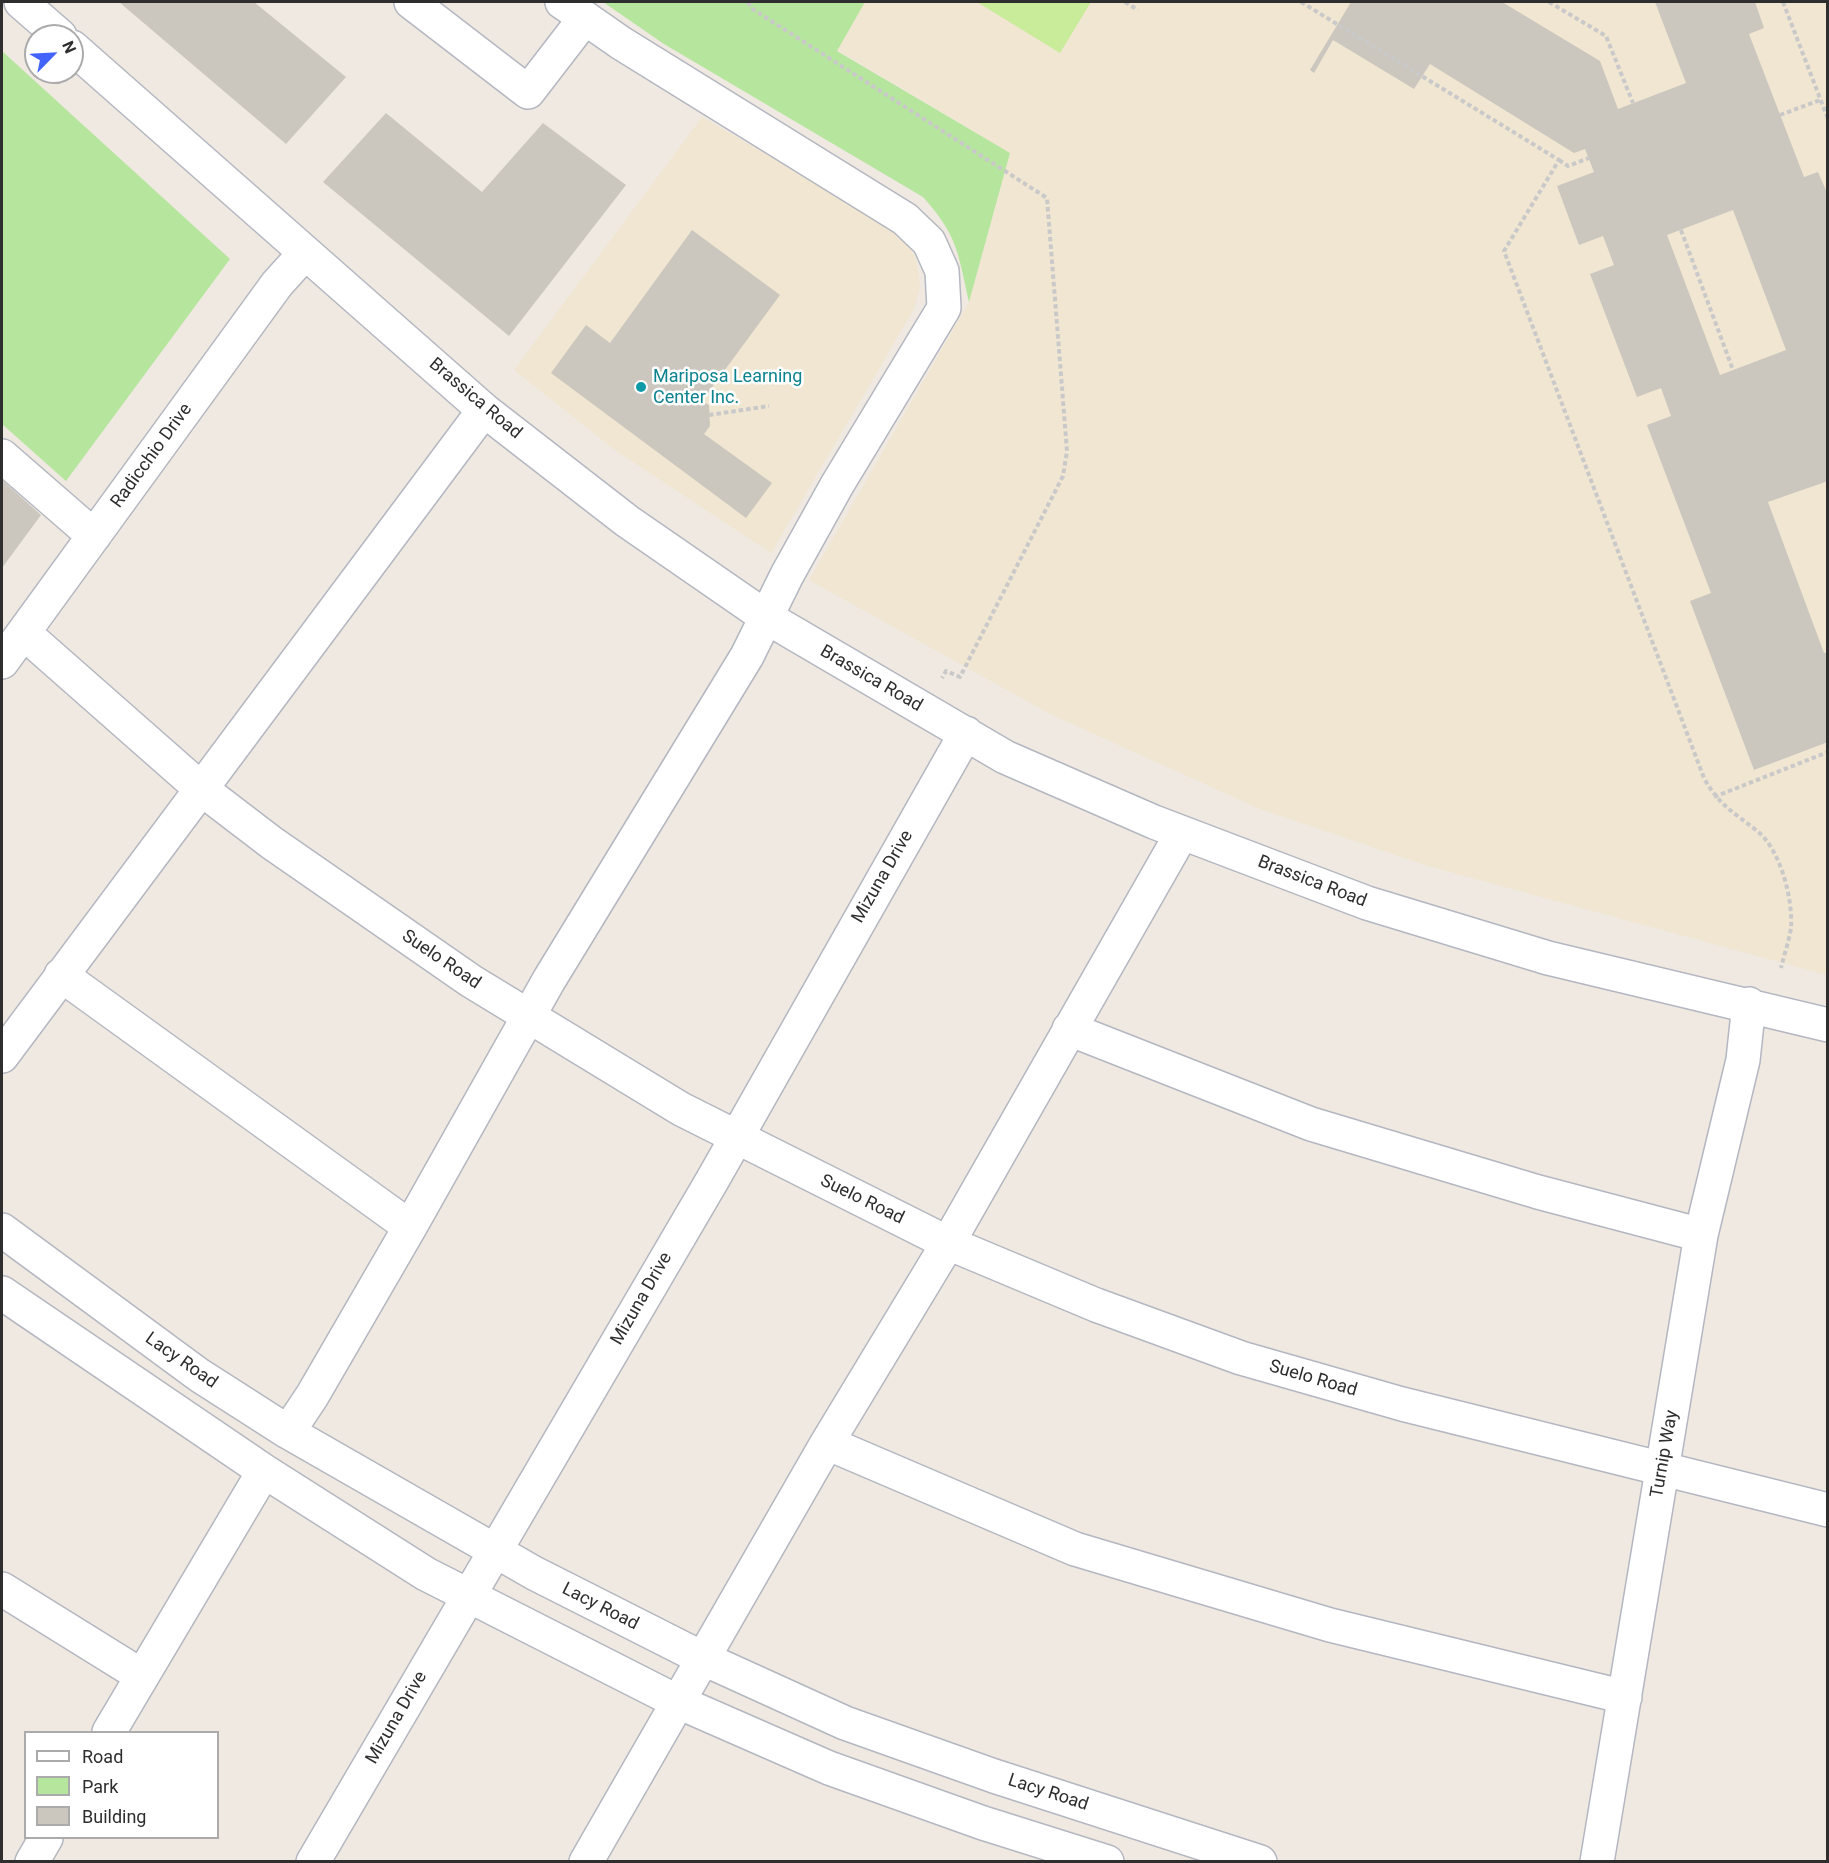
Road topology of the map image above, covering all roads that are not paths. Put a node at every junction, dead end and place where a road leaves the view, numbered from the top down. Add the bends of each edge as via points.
1 (23, 2) edge
2 (411, 2) edge
3 (574, 10) edge
4 (47, 24) edge
5 (84, 58) edge
6 (305, 253) junction
7 (484, 410) junction
8 (2, 456) edge
9 (94, 536) junction
10 (766, 617) junction
11 (24, 633) junction
12 (2, 662) edge
13 (966, 733) junction
14 (200, 788) junction
15 (1182, 833) junction
16 (62, 975) junction
17 (1749, 1005) junction
18 (528, 1016) junction
19 (1827, 1025) edge
20 (1069, 1029) junction
21 (2, 1056) edge
22 (736, 1137) junction
23 (410, 1227) junction
24 (2, 1230) edge
25 (1701, 1235) junction
26 (948, 1243) junction
27 (2, 1293) edge
28 (288, 1432) junction
29 (827, 1443) junction
30 (1662, 1468) junction
31 (264, 1470) junction
32 (1827, 1510) edge
33 (494, 1551) junction
34 (2, 1589) edge
35 (468, 1595) junction
36 (702, 1658) junction
37 (142, 1676) junction
38 (1625, 1697) junction
39 (676, 1701) junction
40 (110, 1731) edge
41 (45, 1839) edge
42 (32, 1862) edge
43 (313, 1862) edge
44 (586, 1862) edge
45 (1107, 1862) edge
46 (1260, 1862) edge
47 (1597, 1862) edge

1 - 4 street
2 - 3 street via 528,92
3 - 10 street via 631,50 905,219 929,242 942,271 944,308 849,464
5 - 6 street, Brassica Road
6 - 7 street, Brassica Road
6 - 9 street, Radicchio Drive via 277,284
7 - 10 street, Brassica Road via 627,521
7 - 14 street
8 - 9 street
9 - 11 street, Radicchio Drive
10 - 13 street, Brassica Road
10 - 18 street via 747,656
11 - 12 street, Radicchio Drive
11 - 14 street, Suelo Road
13 - 15 street, Brassica Road via 1005,757
13 - 22 street, Mizuna Drive
14 - 16 street
14 - 18 street, Suelo Road via 272,843
15 - 17 street, Brassica Road via 1367,903 1548,958
15 - 20 street
16 - 21 street
16 - 23 street
17 - 19 street, Brassica Road
17 - 25 street, Turnip Way via 1745,1050
18 - 22 street, Suelo Road
18 - 23 street
20 - 25 street via 1311,1124 1538,1192
20 - 26 street
22 - 26 street, Suelo Road
22 - 33 street, Mizuna Drive
23 - 28 street
24 - 28 street, Lacy Road via 199,1375
25 - 30 street, Turnip Way
26 - 29 street
26 - 30 street, Suelo Road via 1096,1305 1241,1358 1402,1404
27 - 31 street
28 - 33 street, Lacy Road
29 - 36 street
29 - 38 street via 1075,1549 1330,1625
30 - 32 street, Suelo Road
30 - 38 street, Turnip Way
31 - 35 street via 426,1574
31 - 37 street
33 - 35 street, Mizuna Drive
33 - 36 street, Lacy Road
34 - 37 street
35 - 39 street
35 - 43 street, Mizuna Drive
36 - 39 street
36 - 46 street, Lacy Road via 845,1723
37 - 40 street
38 - 47 street, Turnip Way
39 - 44 street
39 - 45 street via 829,1768
41 - 42 street

